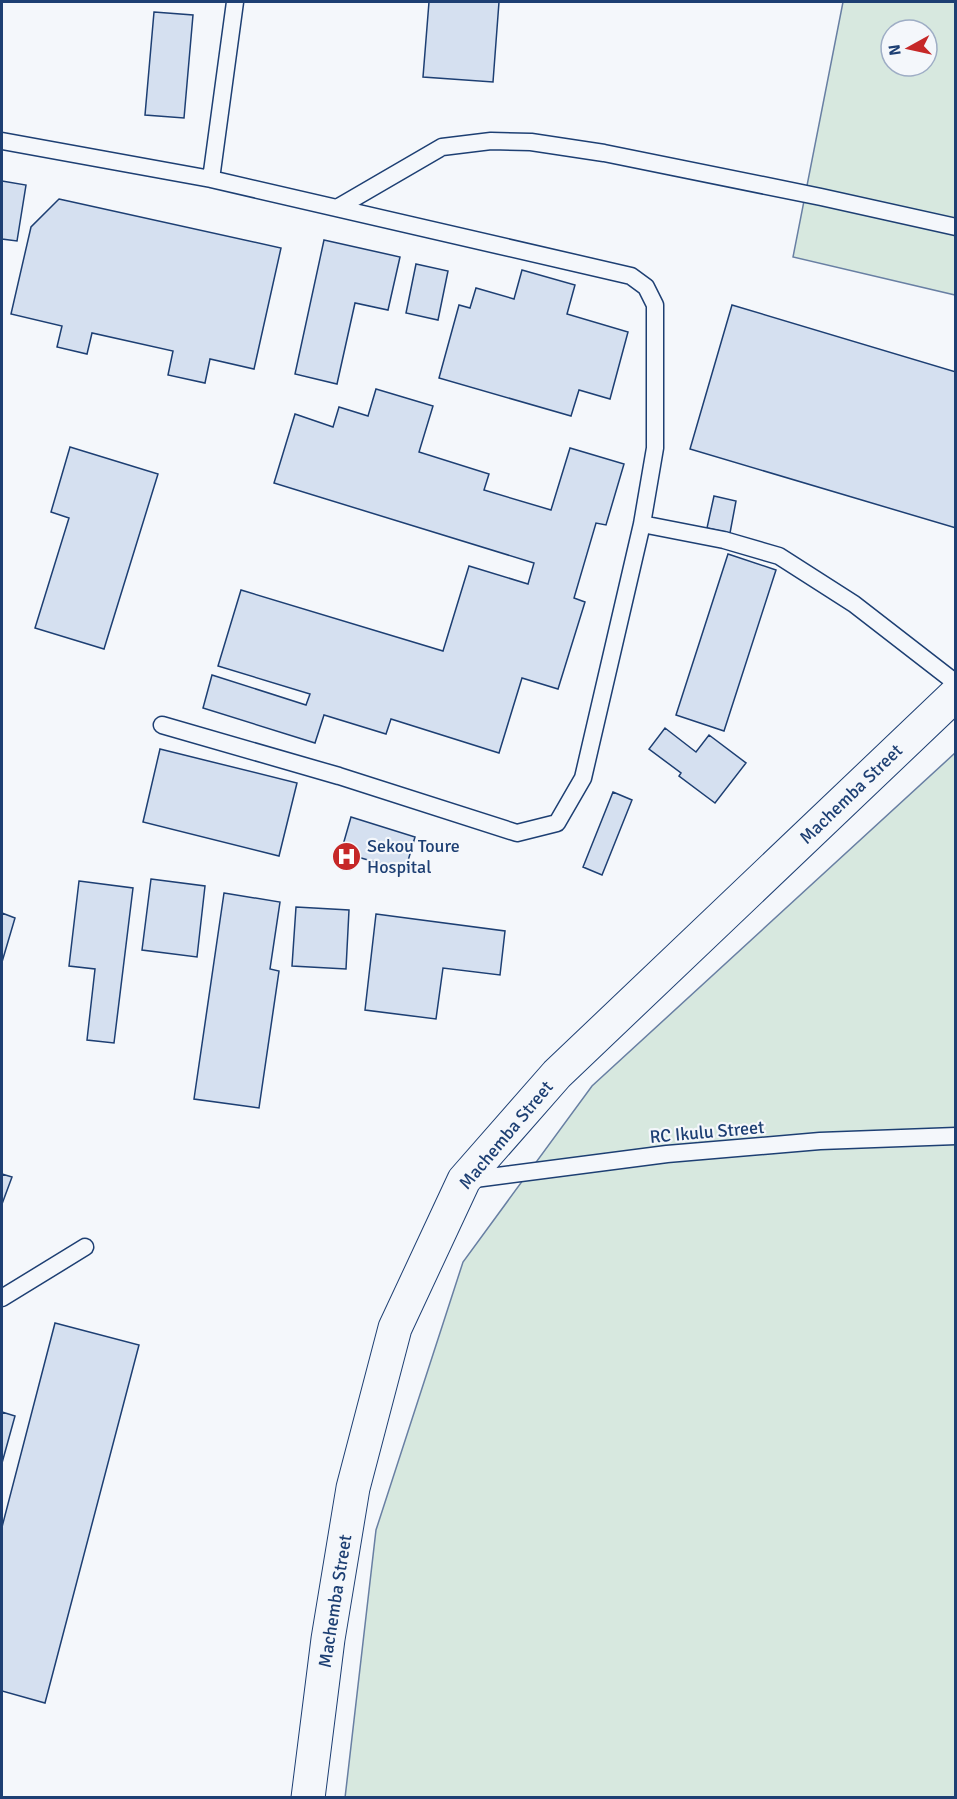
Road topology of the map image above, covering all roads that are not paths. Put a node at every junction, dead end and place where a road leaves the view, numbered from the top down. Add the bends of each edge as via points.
1 (235, 2) edge
2 (2, 141) edge
3 (210, 179) junction
4 (337, 208) junction
5 (956, 227) edge
6 (642, 524) junction
7 (956, 683) edge
8 (956, 694) edge
9 (162, 724) dead end
10 (956, 1136) edge
11 (464, 1180) junction
12 (85, 1248) dead end
13 (2, 1298) edge
14 (308, 1797) edge

1 - 3 lane
2 - 3 lane
3 - 4 lane
4 - 5 lane via 442,147 490,141 531,142 627,157
4 - 6 lane via 631,276 646,287 655,305 655,448
6 - 7 lane via 724,540 779,556 854,604
6 - 9 lane via 583,778 557,823 518,833
8 - 11 main road, Machemba Street via 565,1066
10 - 11 lane, RC Ikulu Street via 820,1141 667,1154
11 - 14 main road, Machemba Street via 395,1328 353,1488
12 - 13 lane

